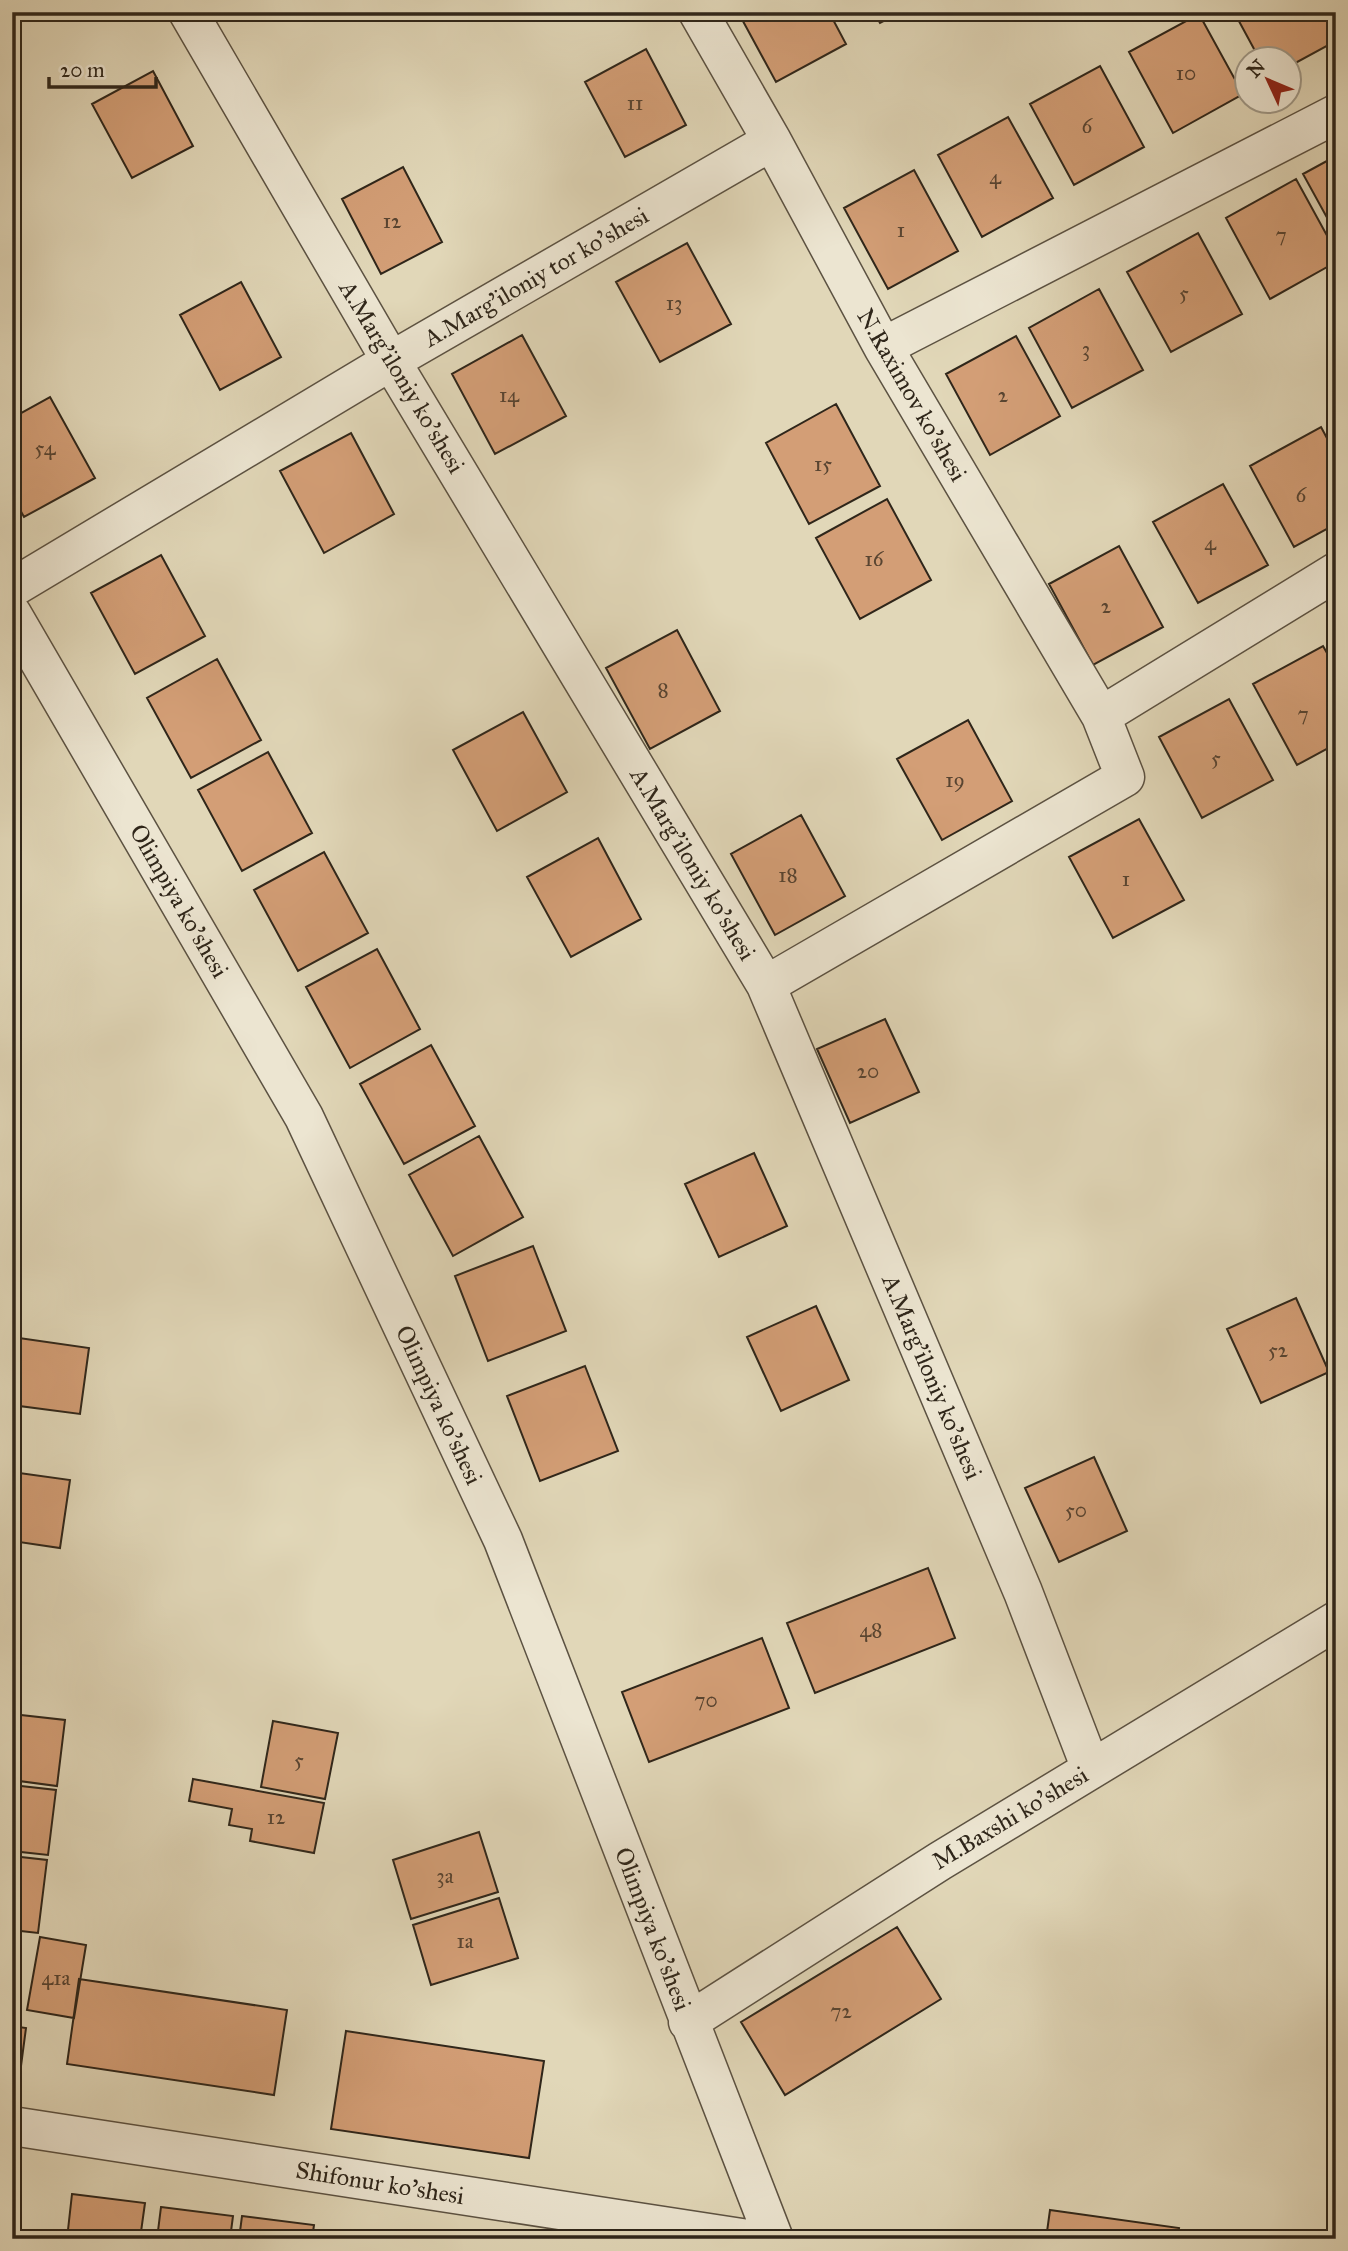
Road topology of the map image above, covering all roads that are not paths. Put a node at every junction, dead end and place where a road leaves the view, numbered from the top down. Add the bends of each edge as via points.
1 (188, 12) edge
2 (698, 12) edge
3 (1336, 114) edge
4 (772, 141) junction
5 (883, 347) junction
6 (391, 360) junction
7 (1336, 572) edge
8 (12, 589) edge
9 (12, 614) edge
10 (1101, 716) junction
11 (766, 985) junction
12 (1336, 1621) edge
13 (1091, 1769) junction
14 (688, 2022) junction
15 (12, 2126) edge
16 (748, 2239) edge
17 (774, 2239) edge

1 - 6 street, A.Marg'iloniy ko'shesi
2 - 4 street, N.Raximov ko'shesi
3 - 5 street
4 - 5 street, N.Raximov ko'shesi
4 - 6 street, A.Marg'iloniy tor ko'shesi
5 - 10 street, N.Raximov ko'shesi
6 - 8 street, A.Marg'iloniy tor ko'shesi
6 - 11 street, A.Marg'iloniy ko'shesi
7 - 10 street
9 - 14 street, Olimpiya ko'shesi via 304,1117 503,1540
10 - 11 street, N.Raximov ko'shesi via 1125,777
11 - 13 street, A.Marg'iloniy ko'shesi via 1023,1592
12 - 13 street, M.Baxshi ko'shesi
13 - 14 street, M.Baxshi ko'shesi
14 - 17 street, Olimpiya ko'shesi
15 - 16 street, Shifonur ko'shesi

